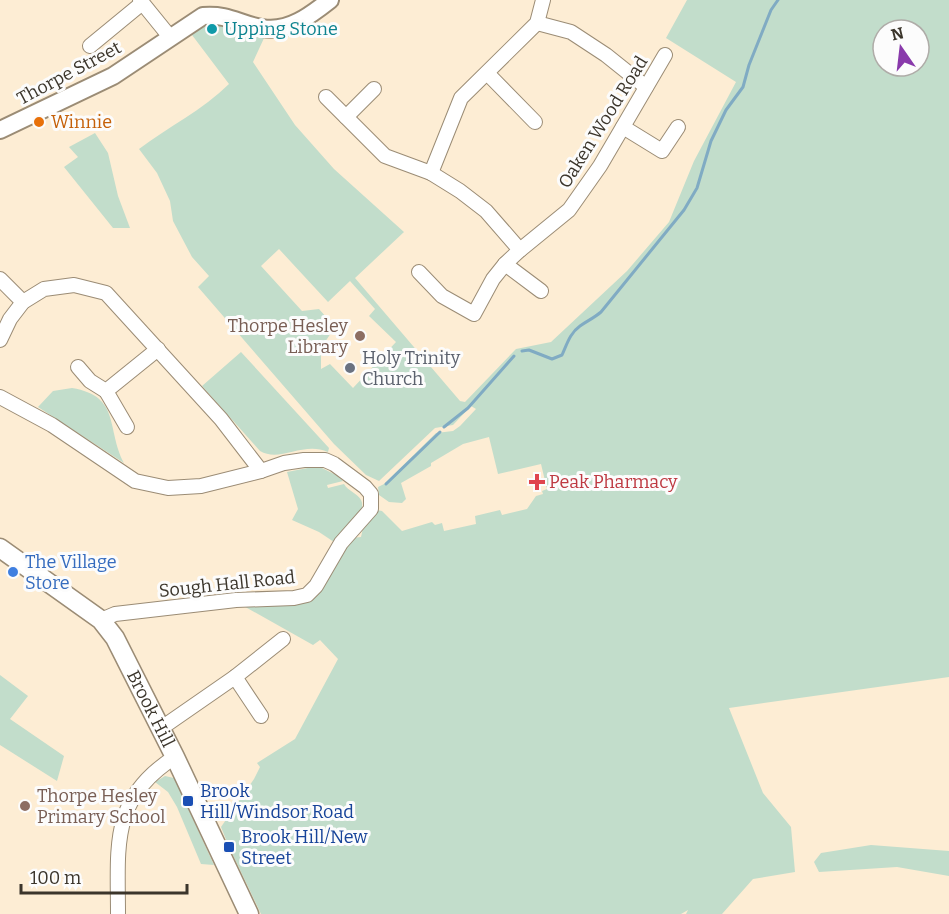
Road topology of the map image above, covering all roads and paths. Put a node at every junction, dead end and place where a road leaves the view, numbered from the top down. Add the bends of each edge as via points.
1 (330, 0) edge
2 (543, 0) edge
3 (141, 2) edge
4 (537, 23) junction
5 (170, 37) junction
6 (90, 46) dead end
7 (665, 55) dead end
8 (488, 74) junction
9 (646, 87) junction
10 (374, 89) dead end
11 (326, 97) dead end
12 (346, 117) junction
13 (535, 122) dead end
14 (623, 127) junction
15 (678, 127) dead end
16 (0, 130) edge
17 (431, 173) junction
18 (520, 250) junction
19 (505, 264) junction
20 (419, 272) dead end
21 (0, 279) edge
22 (540, 291) dead end
23 (23, 302) junction
24 (0, 340) edge
25 (158, 349) junction
26 (78, 367) dead end
27 (106, 391) junction
28 (0, 397) edge
29 (127, 427) dead end
30 (261, 471) junction
31 (0, 548) edge
32 (101, 620) junction
33 (283, 639) dead end
34 (235, 677) junction
35 (261, 716) dead end
36 (160, 729) junction
37 (175, 757) junction
38 (118, 914) edge
39 (249, 914) edge

1 - 5 street, Thorpe Street via 292,25 275,29 235,18 203,16
2 - 4 street
3 - 5 street
3 - 6 street
4 - 8 street
4 - 9 street via 571,32
5 - 16 street, Thorpe Street via 113,76
7 - 9 street, Oaken Wood Road
8 - 13 street
8 - 17 street via 461,98
9 - 14 street, Oaken Wood Road
10 - 12 street
11 - 12 street
12 - 17 street via 385,156
14 - 15 street via 662,151
14 - 18 street, Oaken Wood Road via 569,210
17 - 18 street via 486,211
18 - 19 street, Oaken Wood Road
19 - 20 street, Oaken Wood Road via 474,314 442,296
19 - 22 street
21 - 23 street
23 - 24 street
23 - 25 street via 44,289 74,285 106,293
25 - 27 street
25 - 30 street
26 - 27 street
27 - 29 street
28 - 30 street via 52,425 135,481 168,488 201,486
30 - 32 street, Sough Hall Road via 284,463 325,460 371,494 370,509 341,543 307,595 115,614
31 - 32 main road, Brook Hill
32 - 36 main road, Brook Hill via 115,638
33 - 34 street
34 - 35 street
34 - 36 street
36 - 37 main road, Brook Hill
37 - 38 street via 151,773 128,808 118,856
37 - 39 main road, Brook Hill

